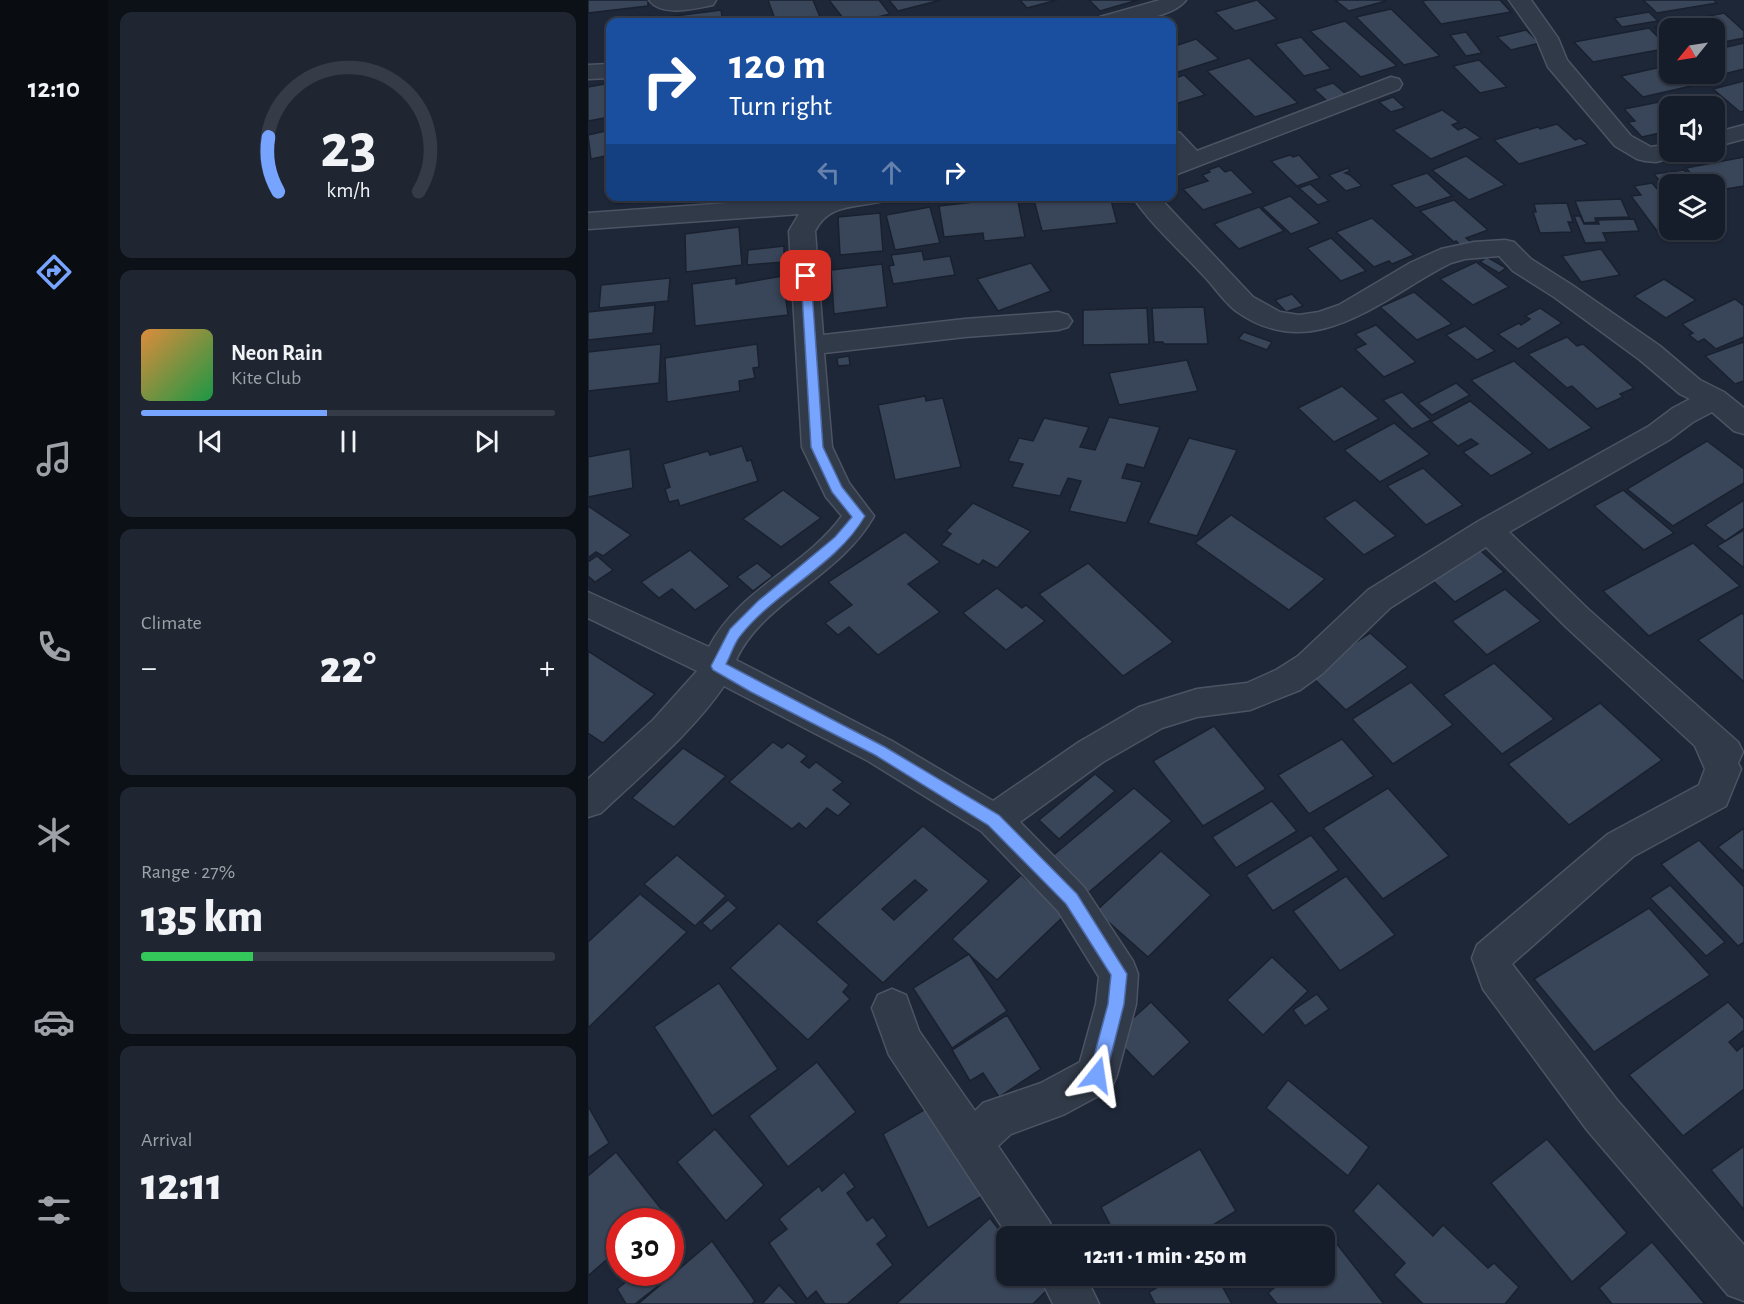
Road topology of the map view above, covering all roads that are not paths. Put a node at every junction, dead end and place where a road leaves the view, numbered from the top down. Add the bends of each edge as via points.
1 (660, 0) edge
2 (705, 0) edge
3 (1175, 0) edge
4 (1520, 0) edge
5 (1122, 18) edge
6 (606, 71) edge
7 (588, 72) edge
8 (1391, 84) dead end
9 (1744, 132) edge
10 (1725, 137) edge
11 (1176, 148) edge
12 (1659, 154) edge
13 (1182, 164) edge
14 (840, 201) edge
15 (1149, 201) edge
16 (824, 205) junction
17 (588, 221) edge
18 (1058, 321) dead end
19 (810, 346) junction
20 (1714, 399) junction
21 (1744, 424) edge
22 (1488, 530) junction
23 (588, 604) edge
24 (718, 666) junction
25 (1709, 737) junction
26 (1744, 768) edge
27 (588, 802) edge
28 (994, 820) junction
29 (892, 1008) dead end
30 (970, 1143) junction
31 (1027, 1226) edge
32 (1744, 1279) edge
33 (1067, 1286) edge
34 (1077, 1304) edge

1 - 2 street via 664,4
3 - 5 street
4 - 12 street via 1547,38 1556,62 1623,141 1645,154
6 - 7 street
8 - 13 street
9 - 10 street
11 - 13 street
14 - 16 street
15 - 20 street via 1247,306 1287,324 1335,318 1442,257 1505,248 1522,265 1640,346 1690,387
16 - 17 street
16 - 19 street via 813,212 802,231
18 - 19 street
19 - 24 street via 817,447 837,489 858,516 840,540 734,633
20 - 21 street
20 - 22 street
22 - 25 street via 1577,618
22 - 28 street via 1379,599 1310,665 1288,680 1250,696 1197,703 1151,717 1091,752
23 - 24 street
24 - 27 street via 680,715
24 - 28 street via 880,751
25 - 26 street
25 - 32 street via 1723,769 1713,795 1621,845 1491,958 1497,976 1602,1115
28 - 30 street via 1071,899 1119,974 1116,1004 1097,1075 1050,1100 998,1118
29 - 30 street via 903,1041
30 - 31 street
33 - 34 street

